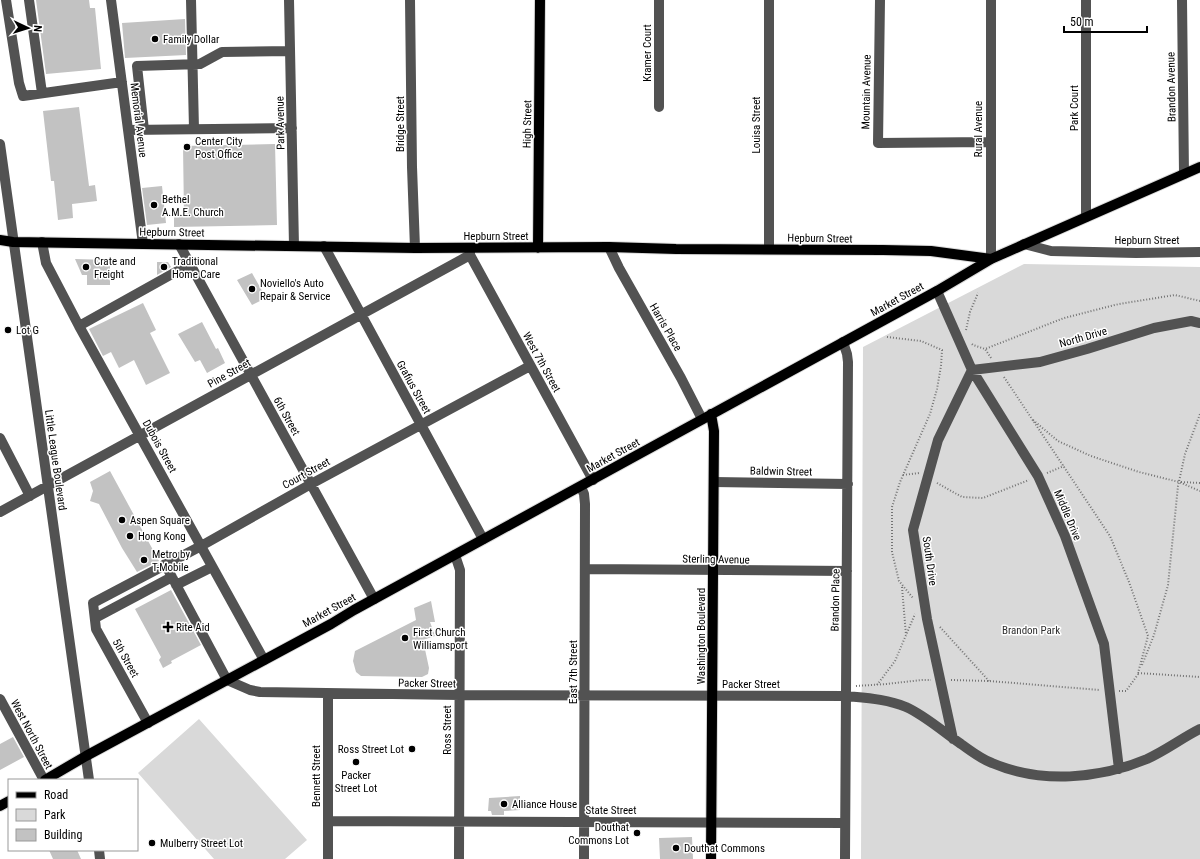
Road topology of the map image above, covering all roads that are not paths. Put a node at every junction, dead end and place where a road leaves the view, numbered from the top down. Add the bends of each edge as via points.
1 (6, 0) edge
2 (29, 0) edge
3 (111, 0) edge
4 (191, 0) edge
5 (289, 0) edge
6 (410, 0) edge
7 (540, 0) edge
8 (659, 0) edge
9 (769, 0) edge
10 (880, 0) edge
11 (991, 0) edge
12 (1086, 0) edge
13 (1182, 0) edge
14 (290, 51) junction
15 (193, 64) junction
16 (122, 82) junction
17 (42, 93) junction
18 (658, 106) dead end
19 (292, 128) junction
20 (194, 129) junction
21 (128, 130) junction
22 (144, 130) junction
23 (990, 142) junction
24 (0, 144) edge
25 (1200, 167) edge
26 (1184, 174) junction
27 (1086, 217) junction
28 (0, 240) edge
29 (13, 242) junction
30 (42, 242) junction
31 (143, 244) junction
32 (179, 244) junction
33 (1024, 244) junction
34 (294, 246) junction
35 (324, 246) junction
36 (609, 247) junction
37 (415, 248) junction
38 (538, 248) junction
39 (769, 249) junction
40 (470, 251) junction
41 (1200, 252) edge
42 (991, 259) junction
43 (190, 264) junction
44 (936, 291) junction
45 (361, 314) junction
46 (1200, 323) edge
47 (79, 326) junction
48 (843, 342) junction
49 (530, 366) junction
50 (972, 370) junction
51 (250, 375) junction
52 (711, 414) junction
53 (702, 419) junction
54 (421, 425) junction
55 (140, 435) junction
56 (0, 438) edge
57 (593, 480) junction
58 (714, 482) junction
59 (311, 484) junction
60 (848, 484) junction
61 (48, 486) junction
62 (581, 487) junction
63 (30, 496) junction
64 (0, 512) edge
65 (484, 539) junction
66 (201, 546) junction
67 (455, 555) junction
68 (165, 564) junction
69 (212, 566) junction
70 (585, 569) junction
71 (713, 571) junction
72 (848, 571) junction
73 (174, 581) junction
74 (374, 599) junction
75 (93, 602) joint
76 (95, 618) junction
77 (264, 660) junction
78 (227, 680) junction
79 (328, 694) junction
80 (460, 695) junction
81 (585, 695) junction
82 (712, 696) junction
83 (846, 696) junction
84 (0, 699) edge
85 (148, 723) junction
86 (1200, 729) edge
87 (952, 739) junction
88 (86, 756) junction
89 (1119, 769) junction
90 (44, 779) edge
91 (47, 779) edge
92 (90, 779) edge
93 (328, 821) junction
94 (459, 821) junction
95 (584, 822) junction
96 (711, 822) junction
97 (845, 823) junction
98 (328, 859) edge
99 (459, 859) edge
100 (584, 859) edge
101 (711, 859) edge
102 (845, 859) edge

1 - 17 street via 23,96
2 - 17 street
3 - 16 street, Memorial Avenue
4 - 15 street
5 - 14 street, Park Avenue
6 - 37 street, Bridge Street
7 - 38 main road, High Street
8 - 18 street, Kramer Court
9 - 39 street, Louisa Street
10 - 23 street, Mountain Avenue via 878,143
11 - 23 street, Rural Avenue
12 - 27 street, Park Court
13 - 26 street, Brandon Avenue
14 - 15 street via 222,52 200,64
14 - 19 street, Park Avenue
15 - 20 street
15 - 22 street via 137,66
16 - 17 street
16 - 21 street, Memorial Avenue
19 - 20 street
19 - 34 street, Park Avenue
20 - 22 street
21 - 22 street
21 - 31 street, Memorial Avenue
23 - 42 street, Rural Avenue
24 - 29 street, Little League Boulevard
25 - 26 main road, Market Street
26 - 27 main road, Market Street
27 - 33 main road, Market Street
28 - 29 main road, Hepburn Street
29 - 30 main road, Hepburn Street
29 - 61 street, Little League Boulevard
30 - 31 main road, Hepburn Street
30 - 47 street, Dubois Street via 46,263
31 - 32 main road, Hepburn Street
32 - 34 main road, Hepburn Street
32 - 43 street, 6th Street
33 - 41 street, Hepburn Street via 1051,251
33 - 42 main road, Market Street
34 - 35 main road, Hepburn Street
35 - 37 main road, Hepburn Street
35 - 45 street, Grafius Street
36 - 38 main road, Hepburn Street
36 - 39 main road, Hepburn Street
36 - 53 street, Harris Place
37 - 40 main road, Hepburn Street
38 - 40 main road, Hepburn Street
39 - 42 main road, Hepburn Street via 931,251
40 - 45 street, Pine Street
40 - 49 street, West 7th Street
42 - 44 main road, Market Street
43 - 47 street
43 - 51 street, 6th Street
44 - 48 main road, Market Street
44 - 50 street, Middle Drive
45 - 51 street, Pine Street
45 - 54 street, Grafius Street
46 - 50 street, North Drive via 1191,321 1154,328 1040,362
47 - 55 street, Dubois Street
48 - 52 main road, Market Street
48 - 60 street, Brandon Place via 848,362
49 - 54 street, Court Street
49 - 57 street, West 7th Street
50 - 87 street, South Drive via 938,440 913,530 926,619
50 - 89 street, Middle Drive via 1038,476 1065,536 1104,644
51 - 55 street, Pine Street
51 - 59 street, 6th Street
52 - 53 main road, Market Street
52 - 58 main road, Washington Boulevard via 714,431
53 - 57 main road, Market Street
54 - 59 street, Court Street
54 - 65 street, Grafius Street
55 - 61 street, Pine Street
55 - 66 street, Dubois Street
56 - 63 street
57 - 62 main road, Market Street
58 - 60 street, Baldwin Street
58 - 71 main road, Washington Boulevard
59 - 66 street, Court Street
59 - 74 street, 6th Street
60 - 72 street, Brandon Place
61 - 63 street, Pine Street
61 - 88 street, Little League Boulevard
62 - 65 main road, Market Street
62 - 70 street, East 7th Street via 585,504
63 - 64 street, Pine Street
65 - 67 main road, Market Street
66 - 68 street, Court Street
66 - 69 street, Dubois Street
67 - 74 main road, Market Street
67 - 80 street, Ross Street via 460,570
68 - 73 street
68 - 75 street, Court Street
69 - 73 street
69 - 77 street, Dubois Street
70 - 71 street, Sterling Avenue
70 - 81 street, East 7th Street
71 - 72 street, Sterling Avenue
71 - 82 main road, Washington Boulevard
72 - 83 street, Brandon Place
73 - 76 street
73 - 78 street
74 - 77 main road, Market Street
75 - 76 street, 5th Street
76 - 85 street, 5th Street via 96,628
77 - 78 main road, Market Street
78 - 79 street, Packer Street via 260,692
78 - 85 main road, Market Street
79 - 80 street, Packer Street
79 - 93 street, Bennett Street
80 - 81 street, Packer Street
80 - 94 street, Ross Street
81 - 82 street, Packer Street
81 - 95 street, East 7th Street
82 - 83 street, Packer Street
82 - 96 main road, Washington Boulevard
83 - 87 street, Packer Street via 874,698 905,707 927,719
83 - 97 street, Brandon Place
84 - 90 street, West North Street
85 - 88 main road, Market Street
86 - 89 street, Packer Street via 1148,758
87 - 89 street, Packer Street via 992,763 1040,775 1068,777
88 - 91 main road, Market Street
88 - 92 street, Little League Boulevard
93 - 94 street, State Street
93 - 98 street, Bennett Street
94 - 95 street, State Street
94 - 99 street, Ross Street
95 - 96 street, State Street
95 - 100 street, East 7th Street
96 - 97 street, State Street
96 - 101 main road, Washington Boulevard
97 - 102 street, Brandon Place

